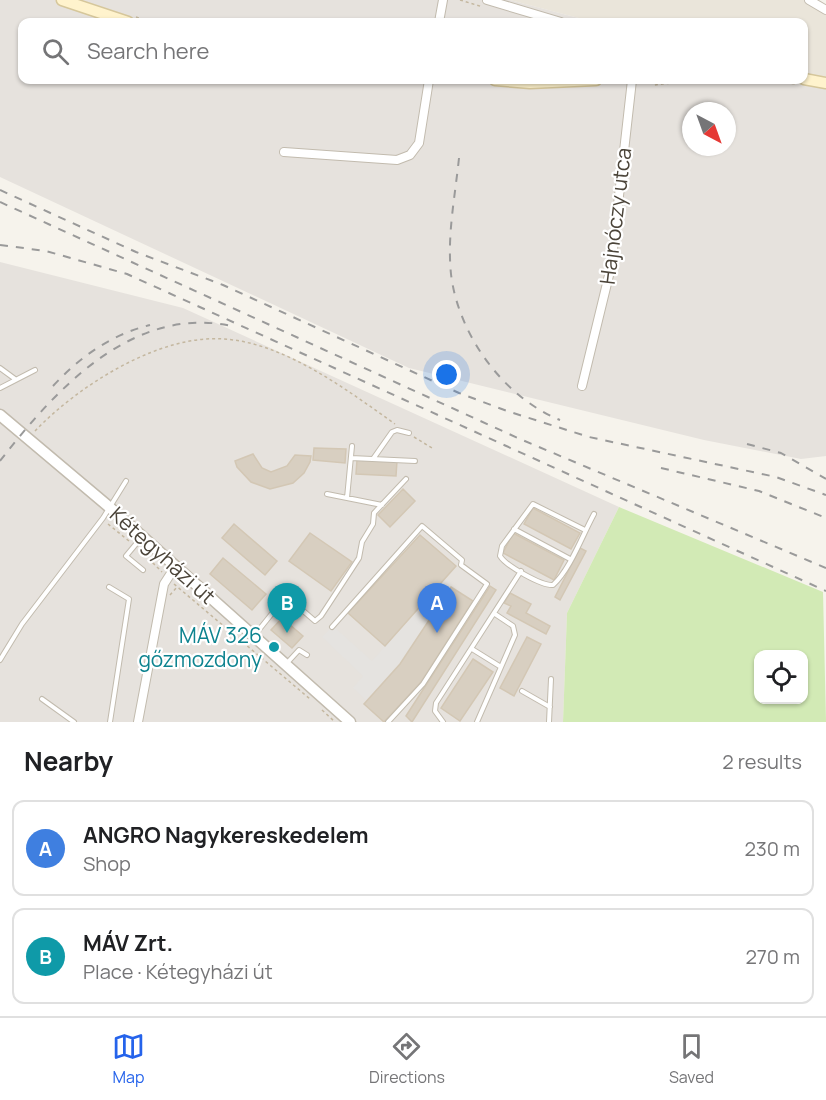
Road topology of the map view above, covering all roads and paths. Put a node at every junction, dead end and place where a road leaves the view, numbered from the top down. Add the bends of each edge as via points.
1 (62, 0) edge
2 (443, 0) edge
3 (487, 0) edge
4 (809, 0) edge
5 (826, 10) edge
6 (116, 18) edge
7 (440, 18) edge
8 (548, 18) edge
9 (808, 80) edge
10 (826, 83) edge
11 (428, 84) edge
12 (632, 84) edge
13 (284, 152) dead end
14 (0, 368) edge
15 (35, 370) dead end
16 (16, 379) junction
17 (582, 386) dead end
18 (0, 388) edge
19 (0, 415) edge
20 (409, 434) junction
21 (28, 438) junction
22 (352, 446) dead end
23 (432, 448) dead end
24 (351, 458) junction
25 (372, 459) junction
26 (415, 461) dead end
27 (406, 480) dead end
28 (126, 481) dead end
29 (327, 494) dead end
30 (347, 498) junction
31 (382, 505) junction
32 (108, 506) junction
33 (594, 514) dead end
34 (514, 529) junction
35 (585, 530) junction
36 (142, 537) junction
37 (570, 559) junction
38 (175, 567) junction
39 (143, 570) dead end
40 (521, 572) junction
41 (109, 588) dead end
42 (495, 615) junction
43 (332, 627) dead end
44 (253, 636) junction
45 (472, 649) junction
46 (306, 655) dead end
47 (0, 660) edge
48 (285, 665) junction
49 (501, 668) junction
50 (551, 678) dead end
51 (522, 691) dead end
52 (42, 699) dead end
53 (550, 707) junction
54 (72, 721) edge
55 (110, 722) edge
56 (138, 722) edge
57 (350, 722) edge
58 (388, 722) edge
59 (443, 722) edge
60 (477, 722) edge
61 (549, 722) edge

1 - 6 main road
2 - 7 street
3 - 8 street
4 - 5 street
9 - 10 main road
11 - 13 street via 419,143 410,155 397,160
12 - 17 street, Hajnóczy utca via 611,267
14 - 16 lane
15 - 16 lane
16 - 18 lane
19 - 21 street, Kétegyházi út
20 - 21 path via 322,373 261,347 204,339 126,363 67,400
20 - 23 path
20 - 25 lane via 392,432
21 - 32 street, Kétegyházi út
22 - 24 lane
24 - 25 lane
24 - 30 lane
25 - 26 lane
27 - 31 lane
28 - 32 lane
29 - 30 lane
30 - 31 lane
31 - 44 lane via 374,513 359,558 321,616 315,621 286,596
32 - 36 street, Kétegyházi út
32 - 47 lane
33 - 35 lane
34 - 35 lane via 530,506 536,504
34 - 37 lane
34 - 40 lane via 500,556
35 - 37 lane
36 - 38 street, Kétegyházi út
36 - 39 lane via 126,556
37 - 40 lane via 553,585
38 - 44 street, Kétegyházi út
38 - 56 street via 164,584
40 - 42 lane
41 - 55 lane via 129,599
42 - 45 lane
42 - 49 lane via 513,626 515,632
43 - 58 lane via 422,526 462,560 461,565 487,584 423,684
44 - 48 street, Kétegyházi út
45 - 49 lane
45 - 59 lane via 436,703 435,711
46 - 48 lane via 299,650
48 - 57 street, Kétegyházi út
49 - 60 lane
50 - 53 lane
51 - 53 lane
52 - 54 lane
53 - 61 lane

